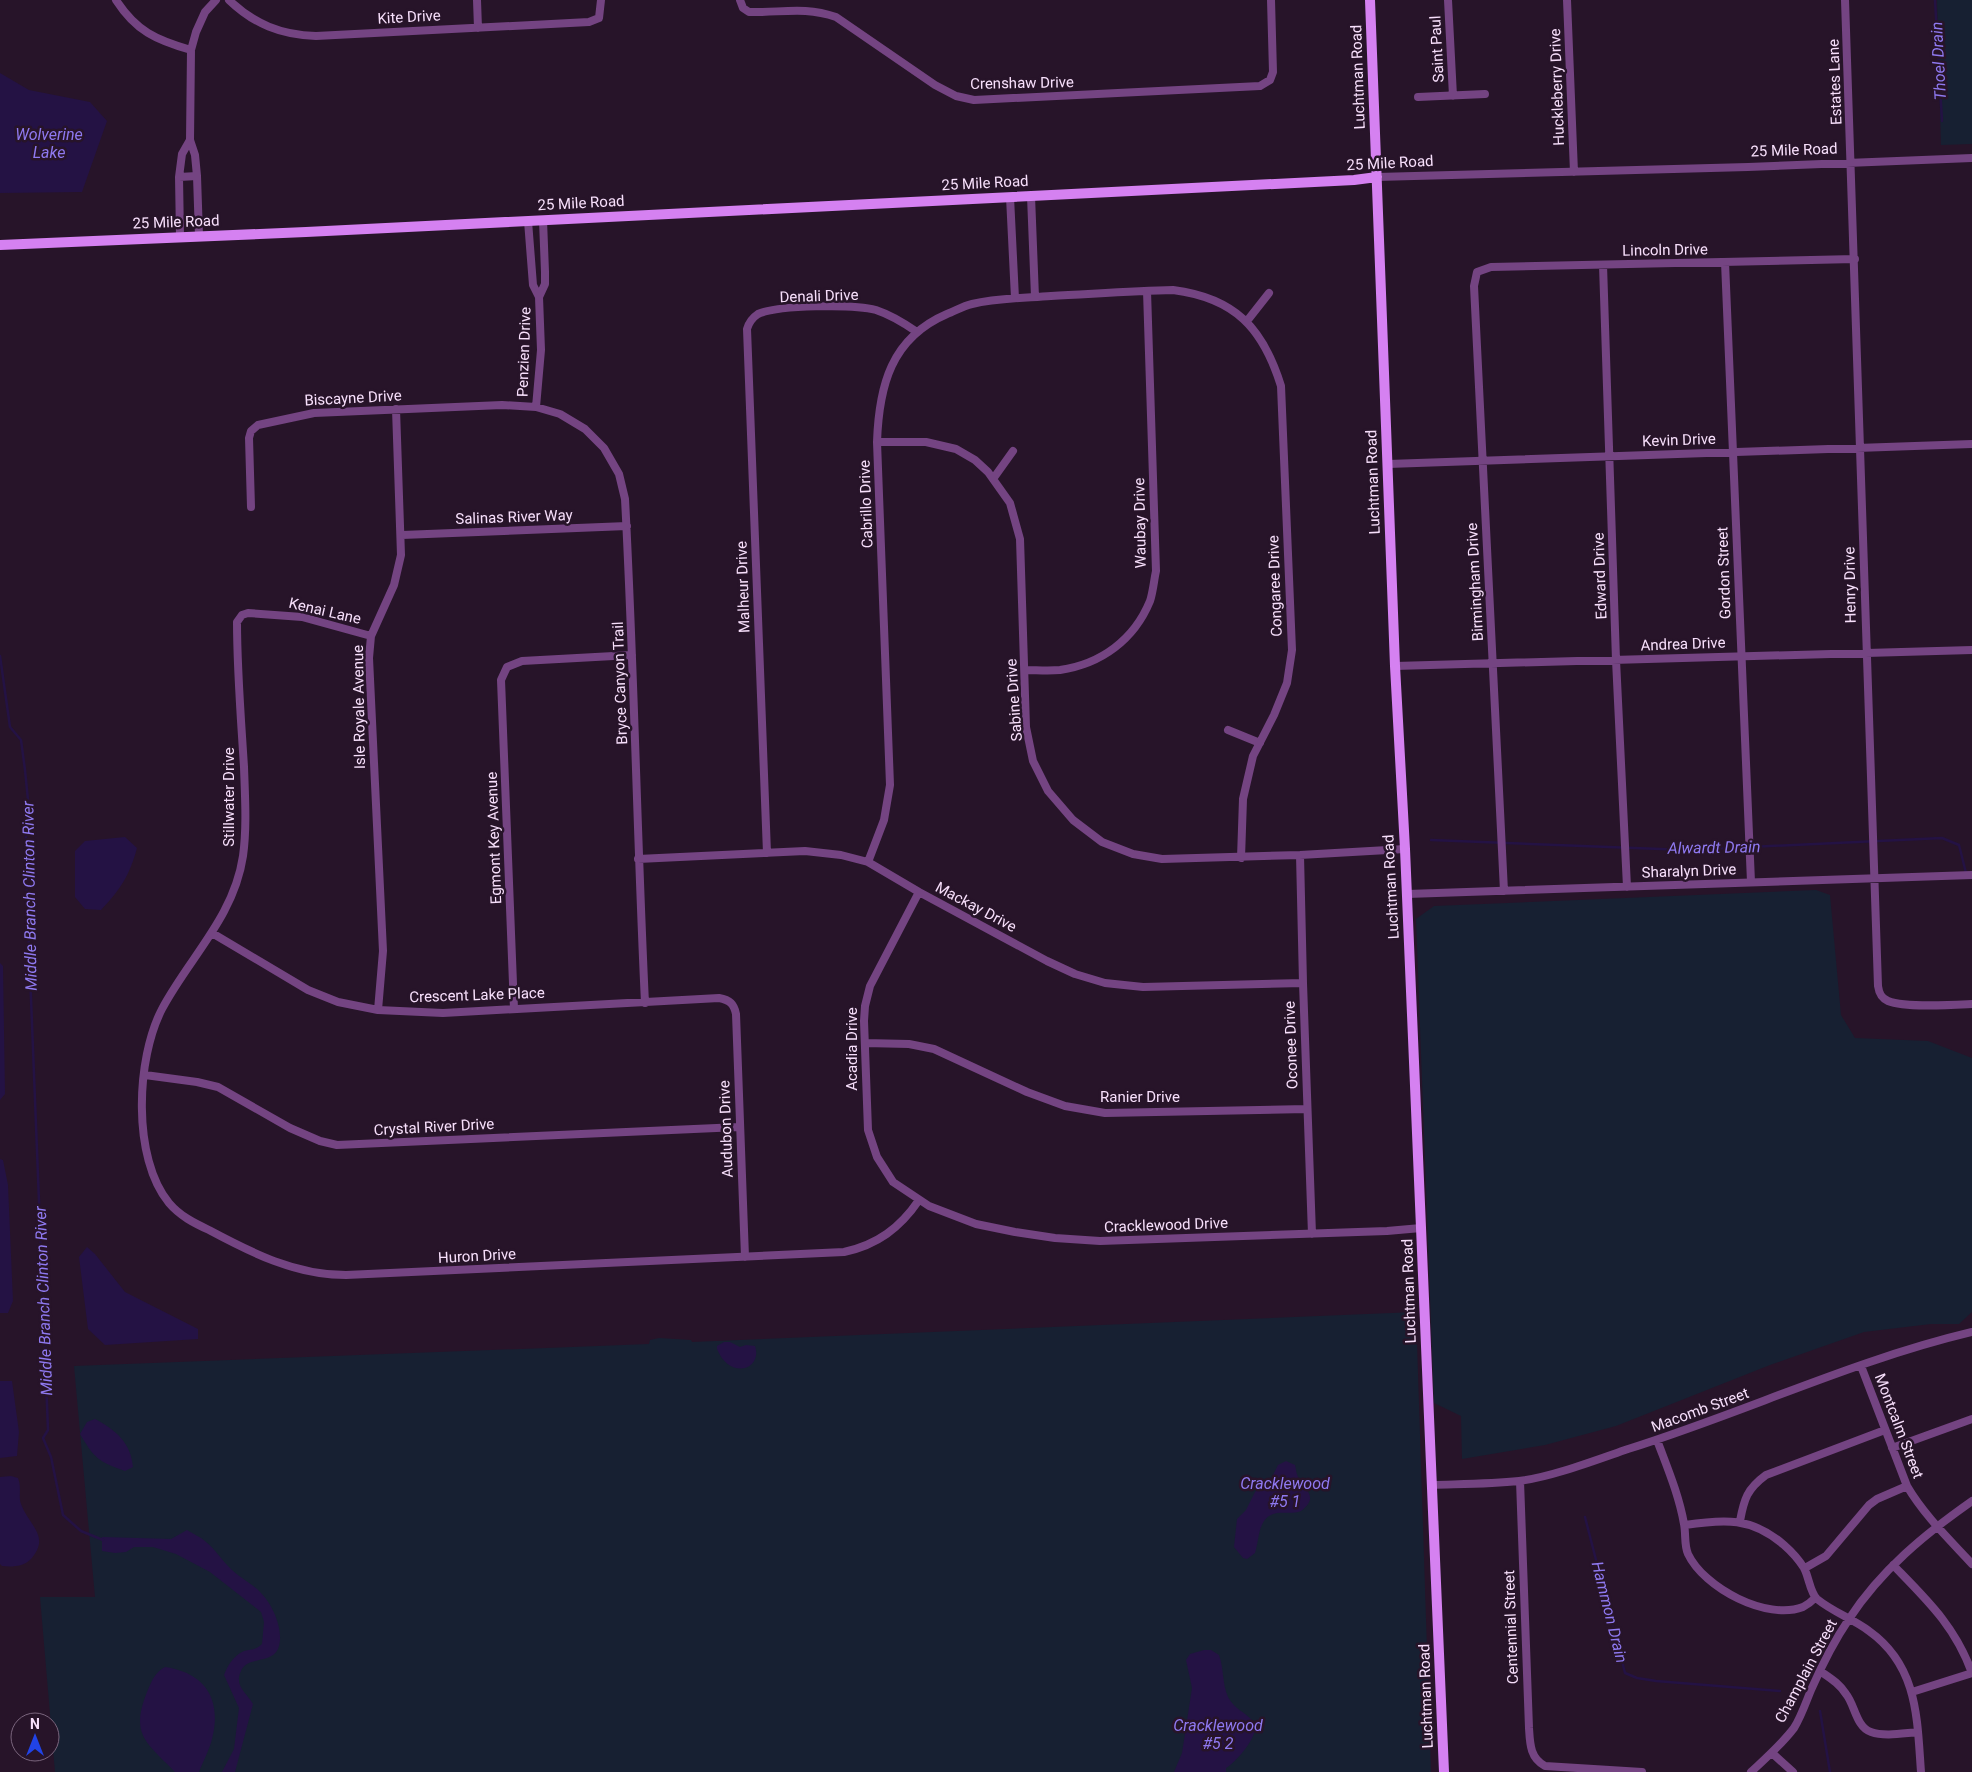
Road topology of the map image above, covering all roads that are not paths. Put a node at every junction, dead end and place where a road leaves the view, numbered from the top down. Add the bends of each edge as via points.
1 (116, 0) edge
2 (216, 0) edge
3 (230, 0) edge
4 (477, 0) edge
5 (601, 0) edge
6 (740, 0) edge
7 (1271, 0) edge
8 (1370, 0) edge
9 (1448, 0) edge
10 (1567, 0) edge
11 (1845, 0) edge
12 (478, 28) junction
13 (190, 50) junction
14 (1485, 94) dead end
15 (1453, 96) junction
16 (1418, 98) dead end
17 (190, 140) junction
18 (1972, 158) edge
19 (1852, 163) junction
20 (1574, 172) junction
21 (197, 176) junction
22 (179, 177) junction
23 (1377, 177) junction
24 (1031, 196) junction
25 (1010, 197) junction
26 (543, 220) junction
27 (528, 221) junction
28 (180, 236) junction
29 (200, 236) junction
30 (0, 245) edge
31 (1855, 259) junction
32 (1725, 262) junction
33 (1602, 265) junction
34 (1477, 272) joint
35 (1147, 291) junction
36 (1269, 293) dead end
37 (539, 297) junction
38 (1035, 297) junction
39 (1015, 298) junction
40 (1244, 319) junction
41 (750, 321) joint
42 (917, 332) junction
43 (536, 407) junction
44 (396, 409) junction
45 (877, 442) junction
46 (1972, 444) edge
47 (1861, 448) junction
48 (1013, 451) dead end
49 (1733, 452) junction
50 (1610, 456) junction
51 (1482, 461) junction
52 (1388, 464) junction
53 (993, 479) junction
54 (251, 507) dead end
55 (627, 526) junction
56 (402, 535) junction
57 (242, 615) joint
58 (371, 636) junction
59 (1972, 650) edge
60 (1866, 653) junction
61 (632, 655) junction
62 (1741, 656) junction
63 (1616, 660) junction
64 (1492, 663) junction
65 (1395, 666) junction
66 (1025, 670) junction
67 (1228, 730) dead end
68 (1260, 743) junction
69 (1405, 848) junction
70 (767, 853) junction
71 (1300, 855) junction
72 (1241, 858) junction
73 (638, 859) junction
74 (868, 862) junction
75 (1972, 875) edge
76 (1875, 878) junction
77 (1751, 882) junction
78 (1627, 887) junction
79 (1504, 891) junction
80 (919, 892) junction
81 (1407, 894) junction
82 (212, 933) junction
83 (1303, 983) junction
84 (730, 1002) joint
85 (644, 1003) junction
86 (1972, 1004) edge
87 (514, 1009) junction
88 (378, 1010) junction
89 (865, 1043) junction
90 (145, 1076) junction
91 (1307, 1109) junction
92 (739, 1127) junction
93 (919, 1200) junction
94 (1421, 1228) junction
95 (1312, 1234) junction
96 (745, 1257) junction
97 (1972, 1332) edge
98 (1861, 1366) junction
99 (1972, 1419) edge
100 (1885, 1430) junction
101 (1657, 1440) junction
102 (1892, 1448) junction
103 (1520, 1481) junction
104 (1432, 1485) junction
105 (1907, 1486) junction
106 (1972, 1501) edge
107 (1740, 1521) junction
108 (1685, 1524) junction
109 (1937, 1526) junction
110 (1972, 1564) edge
111 (1893, 1565) junction
112 (1804, 1568) junction
113 (1816, 1598) junction
114 (1849, 1619) junction
115 (1820, 1671) junction
116 (1972, 1673) edge
117 (1912, 1692) junction
118 (1918, 1732) junction
119 (1772, 1753) junction
120 (1444, 1772) edge
121 (1642, 1772) edge
122 (1751, 1772) edge
123 (1793, 1772) edge
124 (1921, 1772) edge

1 - 13 street via 145,32
2 - 13 street via 205,12
3 - 12 street, Kite Drive via 256,22 299,35
4 - 12 street
5 - 12 street, Kite Drive via 599,18 589,22
6 - 7 street, Crenshaw Drive via 749,12 799,9 836,17 935,85 956,96 974,100 1260,86 1270,80 1273,72
8 - 23 street, Luchtman Road
9 - 15 street, Saint Paul
10 - 20 street, Huckleberry Drive
11 - 19 street, Estates Lane
13 - 17 street
14 - 15 street
15 - 16 street
17 - 21 street
17 - 22 street via 182,154
18 - 19 street, 25 Mile Road
19 - 20 street, 25 Mile Road
19 - 31 street, Henry Drive
20 - 23 street, 25 Mile Road
21 - 22 street
21 - 29 street
22 - 28 street
23 - 24 street, 25 Mile Road
23 - 52 street, Luchtman Road
24 - 25 street, 25 Mile Road
24 - 38 street
25 - 26 street, 25 Mile Road
25 - 39 street
26 - 27 street, 25 Mile Road
26 - 37 street, Penzien Drive via 545,284
27 - 29 street, 25 Mile Road
27 - 37 street, Penzien Drive via 532,285
28 - 29 street, 25 Mile Road
28 - 30 street, 25 Mile Road
31 - 32 street, Lincoln Drive
31 - 47 street, Henry Drive
32 - 33 street, Lincoln Drive
32 - 49 street, Gordon Street
33 - 34 street, Lincoln Drive via 1492,267
33 - 50 street, Edward Drive
34 - 51 street, Birmingham Drive via 1474,286
35 - 38 street, Cabrillo Drive
35 - 40 street, Cabrillo Drive via 1190,292 1224,305
35 - 66 street, Waubay Drive via 1156,571 1150,600 1136,626 1116,648 1092,662 1059,670
36 - 40 street
37 - 43 street, Penzien Drive via 541,350
38 - 39 street, Cabrillo Drive
39 - 42 street, Cabrillo Drive via 970,304 936,319
40 - 68 street, Congaree Drive via 1274,363 1281,386 1292,650 1287,683
41 - 42 street, Denali Drive via 758,314 798,308 861,307 895,318
41 - 70 street, Malheur Drive via 747,329
42 - 45 street, Cabrillo Drive via 896,356 884,384 878,411
43 - 44 street, Biscayne Drive
43 - 55 street, Bryce Canyon Trail via 560,414 585,429 604,448 619,474
44 - 54 street, Biscayne Drive via 314,413 258,425 249,438
44 - 56 street, Isle Royale Avenue
45 - 53 street, Sabine Drive via 926,442 956,449 975,460
45 - 74 street, Cabrillo Drive via 890,785 884,820
46 - 47 street, Kevin Drive
47 - 49 street, Kevin Drive
47 - 60 street, Henry Drive
48 - 53 street
49 - 50 street, Kevin Drive
49 - 62 street, Gordon Street
50 - 51 street, Kevin Drive
50 - 63 street, Edward Drive
51 - 52 street, Kevin Drive
51 - 64 street, Birmingham Drive
52 - 65 street, Luchtman Road
53 - 66 street, Sabine Drive via 1010,503 1020,539
55 - 56 street, Salinas River Way
55 - 61 street, Bryce Canyon Trail
56 - 58 street, Isle Royale Avenue via 398,574
57 - 58 street, Kenai Lane via 258,612 302,617
57 - 82 street, Stillwater Drive via 237,635 246,809 243,857 228,903
58 - 88 street, Isle Royale Avenue via 383,951
59 - 60 street, Andrea Drive
60 - 62 street, Andrea Drive
60 - 76 street, Henry Drive
61 - 73 street, Bryce Canyon Trail
61 - 87 street, Egmont Key Avenue via 530,659 507,667 501,680
62 - 63 street, Andrea Drive
62 - 77 street, Gordon Street
63 - 64 street, Andrea Drive
63 - 78 street, Edward Drive
64 - 65 street, Andrea Drive
64 - 79 street, Birmingham Drive
65 - 69 street, Luchtman Road
66 - 72 street, Sabine Drive via 1026,727 1033,761 1048,791 1073,820 1102,842 1133,854 1162,859
67 - 68 street
68 - 72 street, Congaree Drive via 1253,756 1243,798
69 - 71 street, Sabine Drive
69 - 81 street, Luchtman Road
70 - 73 street, Mackay Drive
70 - 74 street, Mackay Drive via 818,852
71 - 72 street, Sabine Drive
71 - 83 street, Oconee Drive
73 - 85 street, Bryce Canyon Trail
74 - 80 street, Mackay Drive
75 - 76 street, Sharalyn Drive
76 - 77 street, Sharalyn Drive
76 - 86 street, Henry Drive via 1879,993 1889,1001 1910,1005
77 - 78 street, Sharalyn Drive
78 - 79 street, Sharalyn Drive
79 - 81 street, Sharalyn Drive
80 - 83 street, Mackay Drive via 1047,961 1105,983 1143,987
80 - 89 street, Acadia Drive via 870,986 865,1006
81 - 94 street, Luchtman Road
82 - 88 street, Crescent Lake Place via 308,990 338,1002
82 - 90 street, Stillwater Drive via 161,1011 149,1046
83 - 91 street, Oconee Drive
84 - 85 street, Crescent Lake Place via 719,998
84 - 92 street, Audubon Drive via 736,1014
85 - 87 street, Crescent Lake Place
87 - 88 street, Crescent Lake Place via 443,1013
89 - 91 street, Ranier Drive via 934,1048 1042,1098 1065,1106 1106,1113
89 - 93 street, Acadia Drive via 868,1130 877,1157 893,1182
90 - 92 street, Crystal River Drive via 218,1087 290,1128 337,1145
90 - 96 street, Huron Drive via 144,1148 160,1191 170,1205 183,1217 249,1252 299,1270 346,1275
91 - 95 street, Oconee Drive
92 - 96 street, Audubon Drive
93 - 95 street, Cracklewood Drive via 976,1224 1055,1238 1100,1241
93 - 96 street, Huron Drive via 893,1230 860,1248 833,1253
94 - 95 street, Cracklewood Drive
94 - 104 street, Luchtman Road
97 - 98 street, Macomb Street
98 - 100 street, Montcalm Street
98 - 101 street, Macomb Street
99 - 102 street
100 - 102 street, Montcalm Street
100 - 107 street via 1766,1475 1745,1498
101 - 103 street, Macomb Street
101 - 108 street
102 - 105 street, Montcalm Street
103 - 104 street, Macomb Street
103 - 121 street, Centennial Street via 1531,1746 1537,1762 1545,1766
104 - 120 street, Luchtman Road
105 - 109 street, Montcalm Street
105 - 112 street via 1869,1505 1826,1556
106 - 109 street, Champlain Street
107 - 108 street
107 - 112 street via 1772,1535 1792,1552
108 - 113 street via 1688,1554 1716,1586 1732,1596 1771,1609 1803,1607
109 - 110 street, Montcalm Street
109 - 111 street, Champlain Street
111 - 114 street, Champlain Street
111 - 116 street via 1946,1623 1959,1641
112 - 113 street
113 - 114 street
114 - 115 street, Champlain Street
114 - 117 street via 1870,1631 1890,1650
115 - 118 street via 1837,1682 1864,1728 1870,1732
115 - 119 street, Champlain Street via 1794,1727
116 - 117 street
117 - 118 street
118 - 124 street
119 - 122 street, Champlain Street
119 - 123 street

